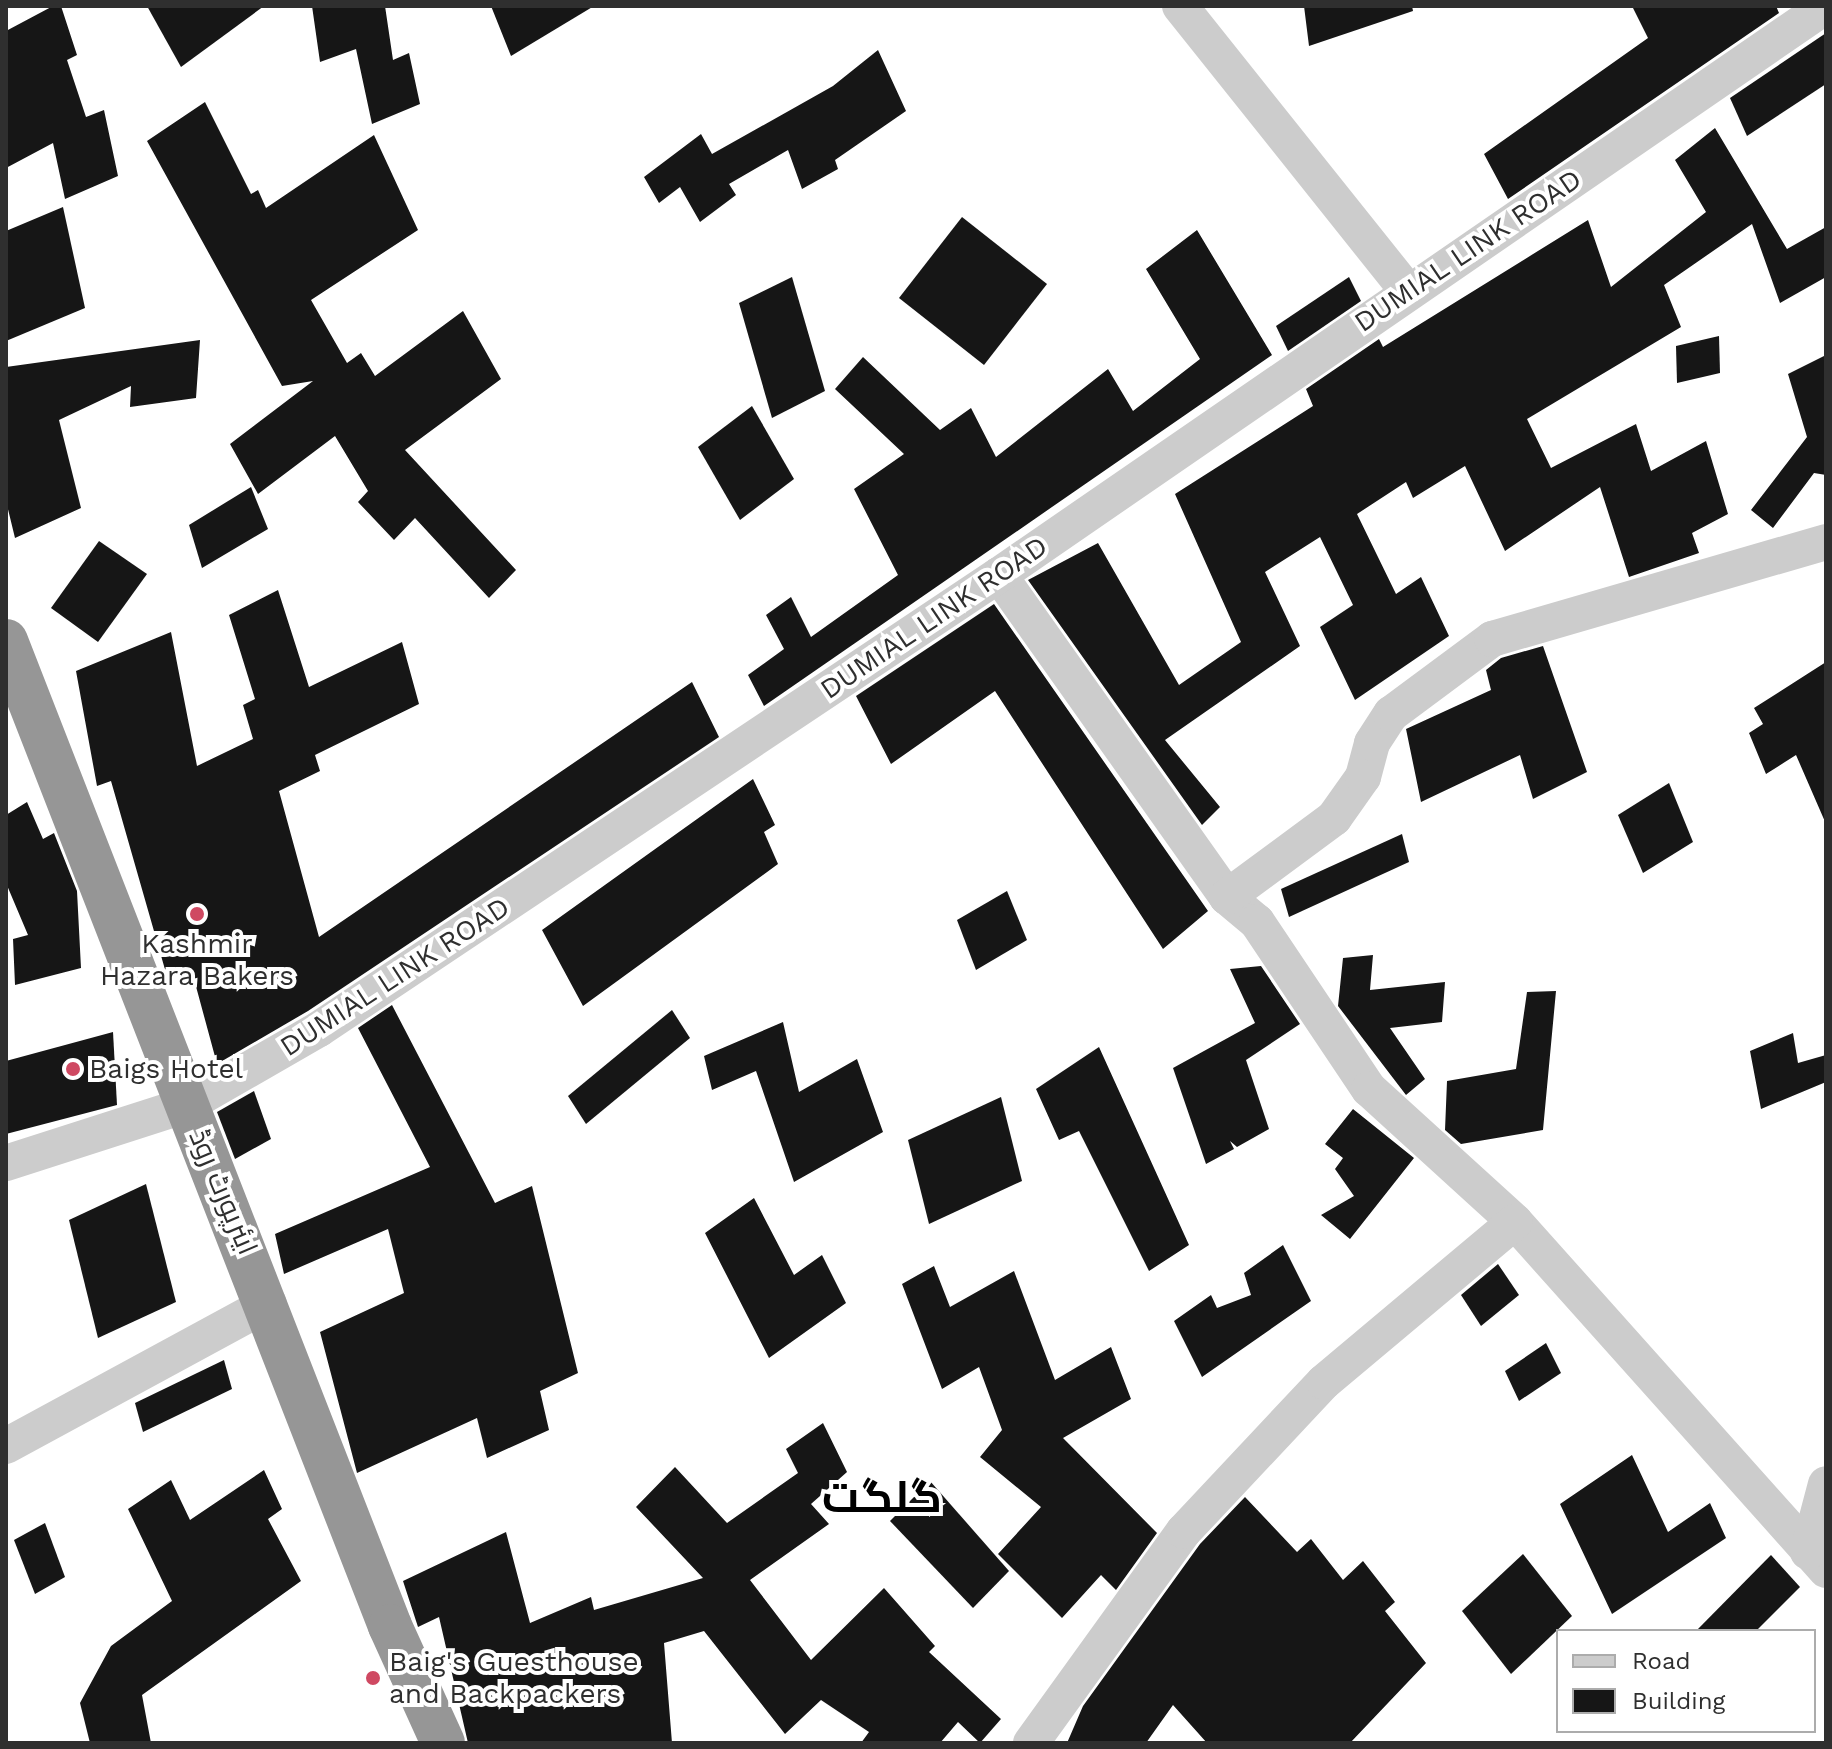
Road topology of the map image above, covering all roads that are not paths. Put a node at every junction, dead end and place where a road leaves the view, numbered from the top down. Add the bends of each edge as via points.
1 (1180, 6) edge
2 (1826, 6) edge
3 (1408, 292) junction
4 (1826, 542) edge
5 (999, 575) junction
6 (6, 641) edge
7 (1227, 897) junction
8 (187, 1105) junction
9 (6, 1163) edge
10 (1515, 1222) junction
11 (269, 1303) junction
12 (6, 1446) edge
13 (1826, 1484) edge
14 (1817, 1561) edge
15 (443, 1743) edge
16 (1031, 1743) edge

1 - 3 street
2 - 3 street, DUMIAL LINK ROAD
3 - 5 street, DUMIAL LINK ROAD
4 - 7 street via 1492,639 1391,714 1372,743 1363,777 1334,818
5 - 7 street
5 - 8 street, DUMIAL LINK ROAD via 332,1021
6 - 8 highway, ایئرپورٹ روڈ
7 - 10 street via 1257,922 1369,1089
8 - 9 street, DUMIAL LINK ROAD
8 - 11 highway, ایئرپورٹ روڈ
10 - 14 street
10 - 16 street via 1324,1382 1184,1531
11 - 12 street
11 - 15 highway, ایئرپورٹ روڈ via 390,1626
13 - 14 street

